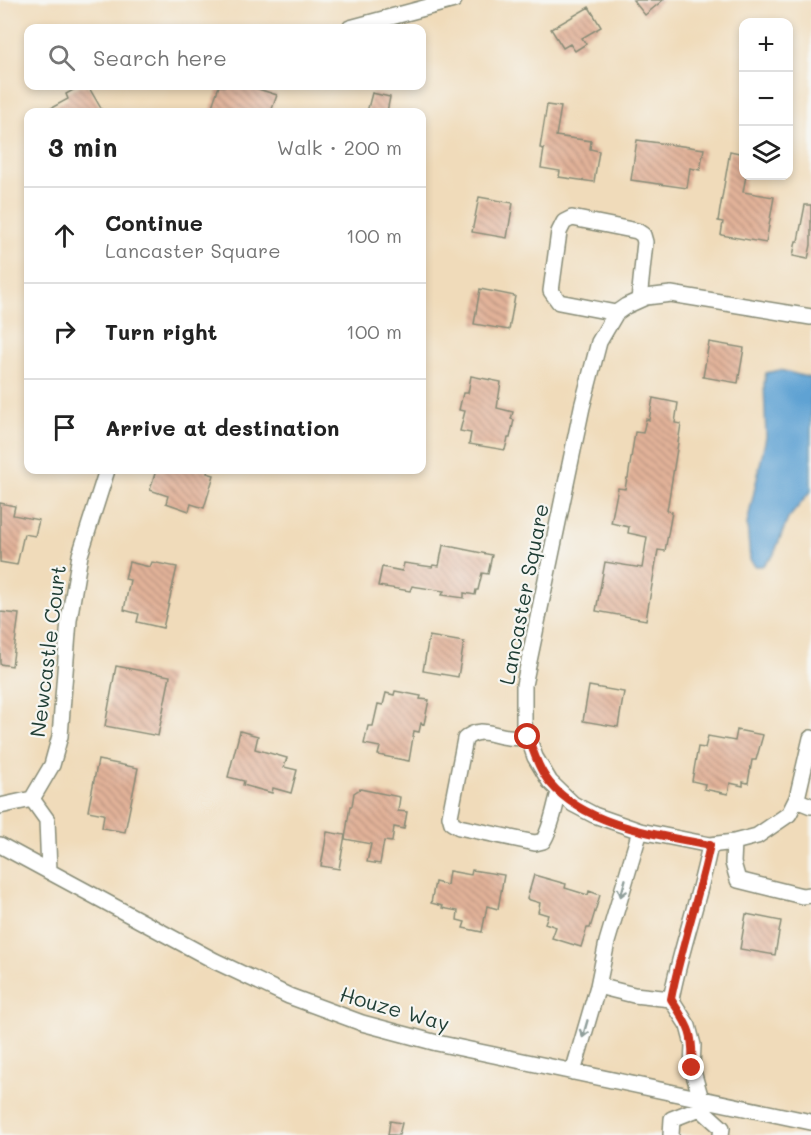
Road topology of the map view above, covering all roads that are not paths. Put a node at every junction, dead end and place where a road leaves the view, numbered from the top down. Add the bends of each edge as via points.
1 (454, 0) edge
2 (365, 24) edge
3 (639, 300) junction
4 (616, 313) junction
5 (811, 317) edge
6 (106, 474) edge
7 (528, 737) junction
8 (811, 738) edge
9 (561, 793) junction
10 (32, 799) junction
11 (796, 800) junction
12 (0, 806) edge
13 (811, 806) edge
14 (640, 831) junction
15 (734, 842) junction
16 (0, 845) edge
17 (710, 845) junction
18 (49, 871) junction
19 (811, 895) edge
20 (598, 986) junction
21 (671, 999) junction
22 (573, 1072) junction
23 (700, 1103) junction
24 (811, 1122) edge
25 (671, 1135) edge
26 (720, 1135) edge

1 - 2 street
3 - 4 street
3 - 4 street via 643,235 572,218 564,222 551,291 559,302
3 - 5 street via 671,294
4 - 7 street, Lancaster Square via 599,342 582,406 524,685
6 - 10 street, Newcastle Court via 80,555 69,620 60,736 52,765
7 - 9 street, Lancaster Square via 535,757
7 - 9 street via 482,732 465,739 450,816 452,823 535,843 543,841
8 - 11 street, Lancaster Square
9 - 14 street, Lancaster Square via 594,815
10 - 12 street
10 - 18 street via 47,820
11 - 13 street
11 - 15 street, Lancaster Square via 789,814 757,836
14 - 17 street, Lancaster Square
14 -> 20 street
15 - 17 street, Lancaster Square
15 - 19 street via 733,863 738,880
16 - 18 street, Houze Way
17 - 21 street
18 - 22 street, Houze Way via 215,961 289,996 362,1023
20 - 21 street
20 -> 22 street
21 - 23 street via 688,1026
22 - 23 street, Houze Way
23 - 24 street, Houze Way
23 - 25 street via 672,1119
23 - 26 street via 722,1128

